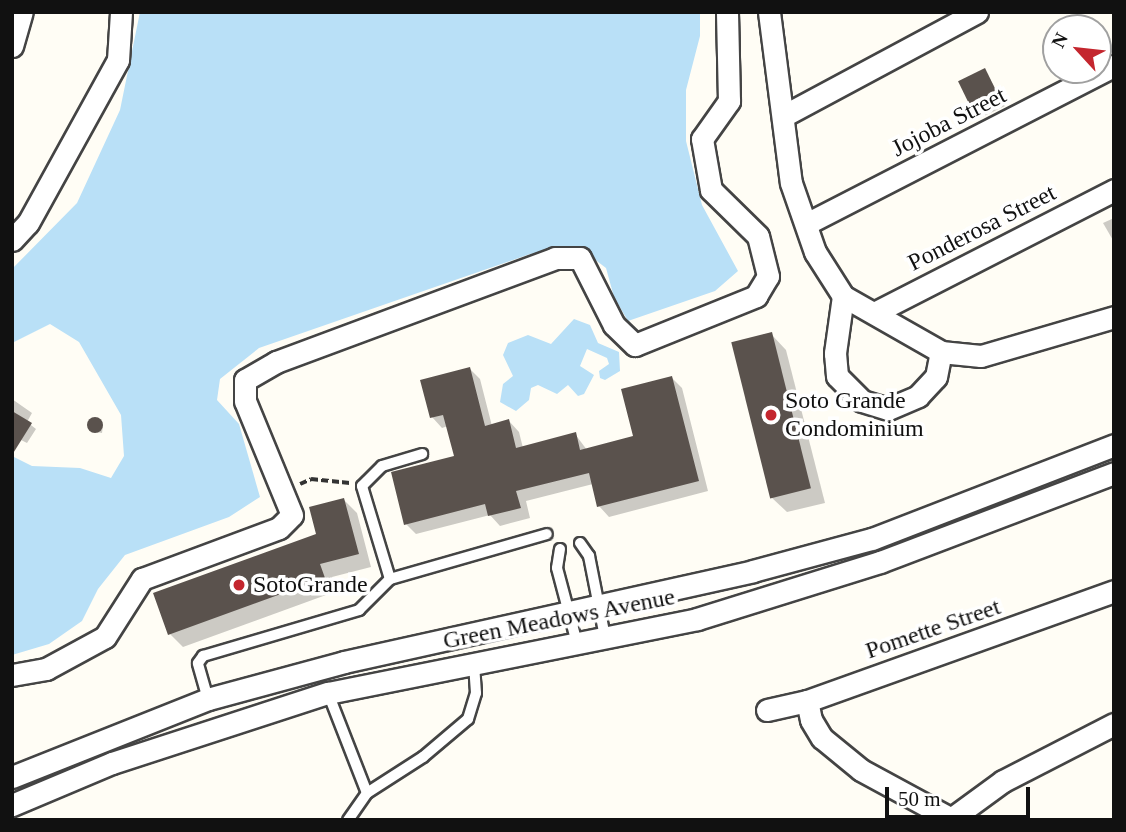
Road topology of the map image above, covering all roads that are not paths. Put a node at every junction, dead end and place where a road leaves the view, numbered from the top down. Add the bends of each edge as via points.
1 (22, 12) edge
2 (121, 12) edge
3 (727, 12) edge
4 (769, 12) edge
5 (978, 12) edge
6 (12, 46) edge
7 (1114, 66) edge
8 (785, 116) junction
9 (1114, 190) edge
10 (808, 223) junction
11 (12, 240) edge
12 (843, 296) junction
13 (873, 313) junction
14 (1114, 317) edge
15 (941, 352) junction
16 (1114, 445) edge
17 (422, 454) dead end
18 (1114, 473) edge
19 (547, 534) dead end
20 (580, 543) dead end
21 (560, 549) dead end
22 (390, 579) junction
23 (1114, 591) edge
24 (599, 603) junction
25 (567, 611) junction
26 (606, 637) junction
27 (577, 643) junction
28 (474, 663) junction
29 (12, 675) edge
30 (328, 693) junction
31 (208, 699) junction
32 (807, 701) junction
33 (767, 710) dead end
34 (1114, 724) edge
35 (12, 776) edge
36 (367, 793) junction
37 (12, 805) edge
38 (952, 819) edge
39 (348, 820) edge

1 - 6 street
2 - 11 street via 118,60 28,223
3 - 29 street via 729,101 702,139 711,190 758,236 768,276 756,296 635,345 614,325 580,258 555,258 276,362 245,380 245,401 292,515 279,528 142,579 105,637 46,669
4 - 8 street
5 - 8 street
7 - 10 street, Jojoba Street
8 - 10 street via 783,135 792,183
9 - 13 street, Ponderosa Street
10 - 12 street via 815,251
12 - 13 street
12 - 15 street via 835,353 837,376 862,401 888,408 918,396 936,377
13 - 15 street
14 - 15 street via 981,356
16 - 24 street, Green Meadows Avenue via 872,539 753,571
17 - 22 lane via 382,466 362,486
18 - 26 street, Green Meadows Avenue via 880,562 697,619
19 - 22 lane
20 - 24 lane via 589,556
21 - 25 lane via 557,568
22 - 31 lane via 359,610 203,656 198,663
23 - 32 street, Pomette Street
24 - 25 street, Green Meadows Avenue
24 - 26 lane
25 - 27 lane
25 - 31 street, Green Meadows Avenue
26 - 27 street, Green Meadows Avenue
27 - 28 street, Green Meadows Avenue
28 - 30 street, Green Meadows Avenue
28 - 36 lane via 476,693 468,719 423,757
30 - 36 lane
30 - 37 street, Green Meadows Avenue via 112,763
31 - 35 street, Green Meadows Avenue
32 - 33 street, Pomette Street
32 - 38 street via 822,738 860,770
34 - 38 street via 1003,781
36 - 39 lane

